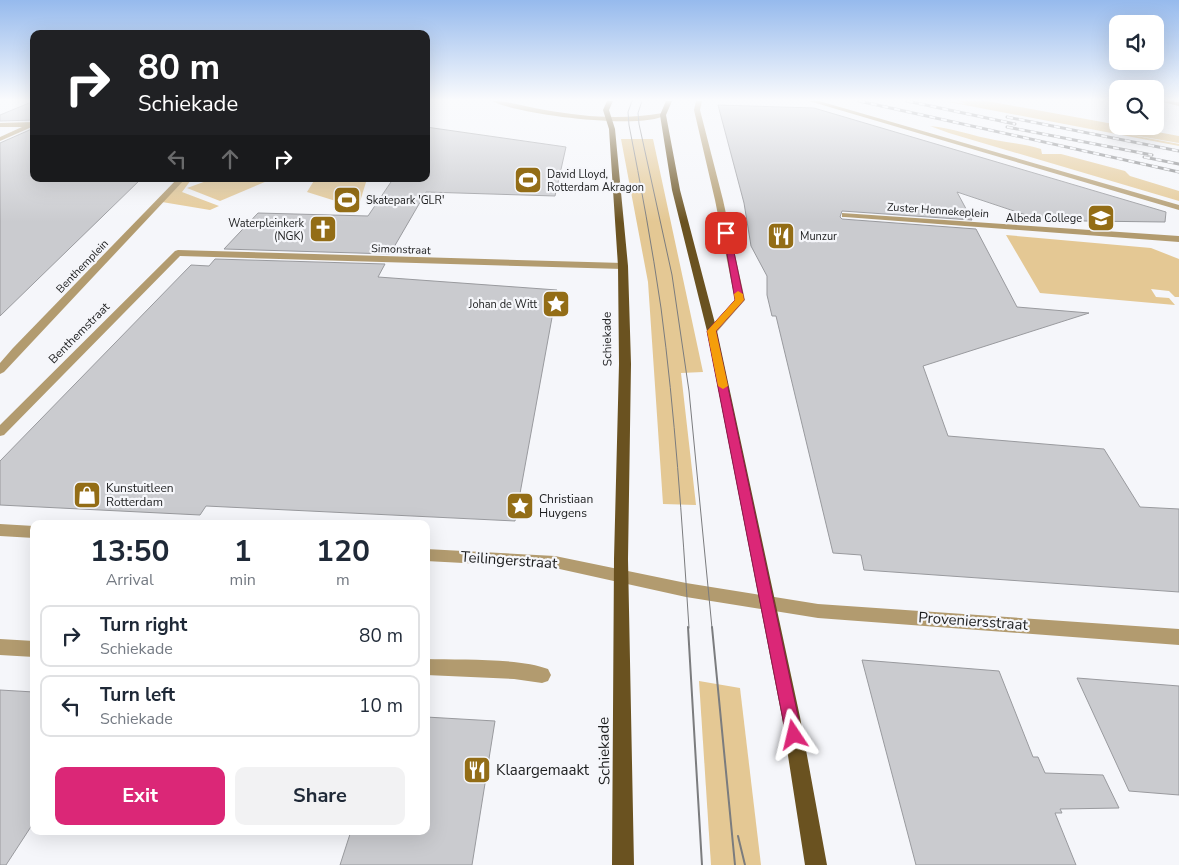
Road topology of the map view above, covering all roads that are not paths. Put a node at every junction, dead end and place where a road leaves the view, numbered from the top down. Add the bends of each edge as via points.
1 (612, 141) edge
2 (668, 141) edge
3 (704, 141) edge
4 (950, 141) edge
5 (178, 182) edge
6 (1179, 208) edge
7 (845, 215) dead end
8 (1179, 239) edge
9 (178, 253) joint
10 (623, 266) junction
11 (712, 331) junction
12 (0, 370) edge
13 (0, 432) edge
14 (0, 530) edge
15 (30, 532) edge
16 (430, 555) edge
17 (621, 577) junction
18 (767, 601) junction
19 (1179, 637) edge
20 (0, 647) edge
21 (30, 648) edge
22 (430, 667) edge
23 (542, 675) dead end
24 (623, 865) edge
25 (816, 865) edge

1 - 10 main road, Schiekade
2 - 11 main road via 676,190
3 - 11 street via 740,300
4 - 6 street
5 - 12 street, Benthemplein
7 - 8 street, Zuster Hennekeplein
9 - 10 street, Simonstraat
9 - 13 street, Benthemstraat
10 - 17 main road, Schiekade via 625,364
11 - 18 main road
14 - 15 street
16 - 17 street, Teilingerstraat via 555,562
17 - 18 street
17 - 24 main road, Schiekade
18 - 19 street, Proveniersstraat via 818,611
18 - 25 main road
20 - 21 street
22 - 23 street

